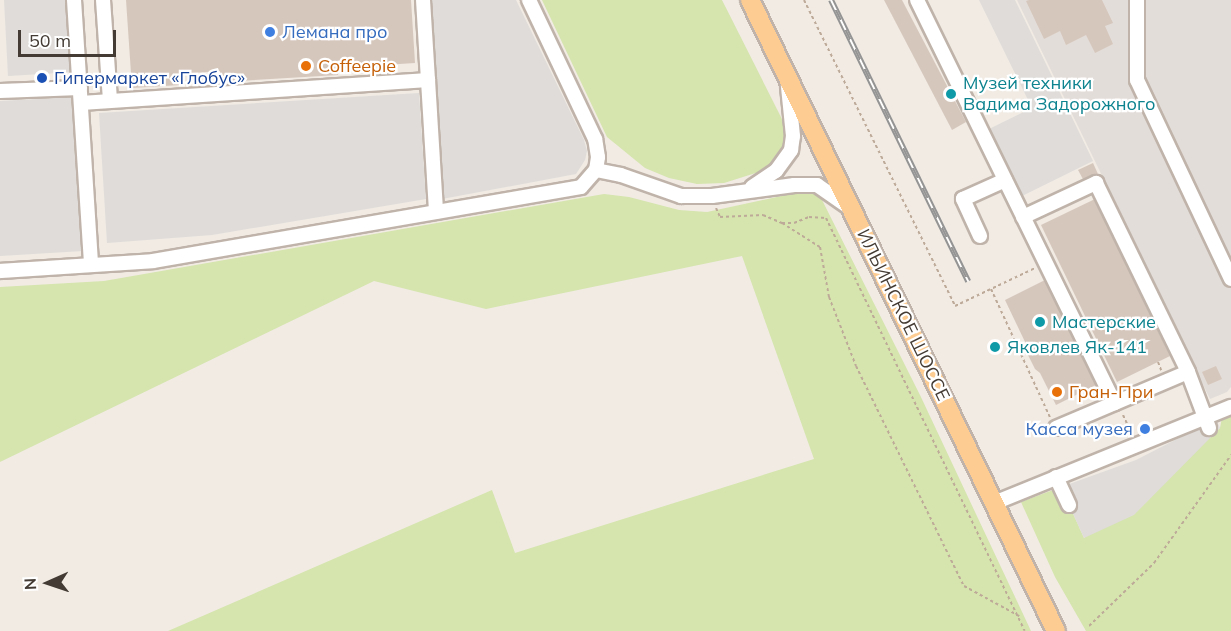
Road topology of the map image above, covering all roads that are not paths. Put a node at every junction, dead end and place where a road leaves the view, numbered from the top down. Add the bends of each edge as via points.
1 (74, 0) edge
2 (103, 0) edge
3 (423, 0) edge
4 (529, 0) edge
5 (750, 0) edge
6 (917, 0) edge
7 (1137, 0) edge
8 (787, 76) junction
9 (428, 80) junction
10 (80, 88) junction
11 (0, 91) edge
12 (110, 101) junction
13 (81, 104) junction
14 (596, 170) junction
15 (1005, 180) junction
16 (742, 192) junction
17 (850, 207) junction
18 (436, 212) junction
19 (1023, 217) junction
20 (980, 236) dead end
21 (91, 264) junction
22 (0, 271) edge
23 (1231, 279) edge
24 (1188, 372) junction
25 (1116, 402) junction
26 (1231, 407) edge
27 (1207, 423) junction
28 (1056, 428) road end
29 (1056, 477) junction
30 (994, 503) junction
31 (1069, 505) dead end
32 (1056, 631) edge

1 - 10 street
2 - 12 street
3 - 9 street
4 - 14 street via 595,139
5 - 8 main road, ИЛЬИНСКОЕ ШОССЕ
6 - 15 street
7 - 23 street via 1137,80
8 - 16 street via 792,109 790,150 776,171
8 - 17 main road, ИЛЬИНСКОЕ ШОССЕ
9 - 12 street
9 - 18 street
10 - 11 street
10 - 13 street
12 - 13 street
13 - 21 street
14 - 16 street via 681,196
14 - 18 street via 580,187
15 - 19 street
15 - 20 street via 963,199
16 - 17 street via 817,185
17 - 30 main road, ИЛЬИНСКОЕ ШОССЕ
18 - 21 street via 153,261
19 - 24 street via 1096,183
19 - 25 street
21 - 22 street
24 - 25 street
24 - 27 street
25 - 28 street
26 - 27 street
27 - 29 street via 1136,444
29 - 30 street
29 - 31 street
30 - 32 main road, ИЛЬИНСКОЕ ШОССЕ

